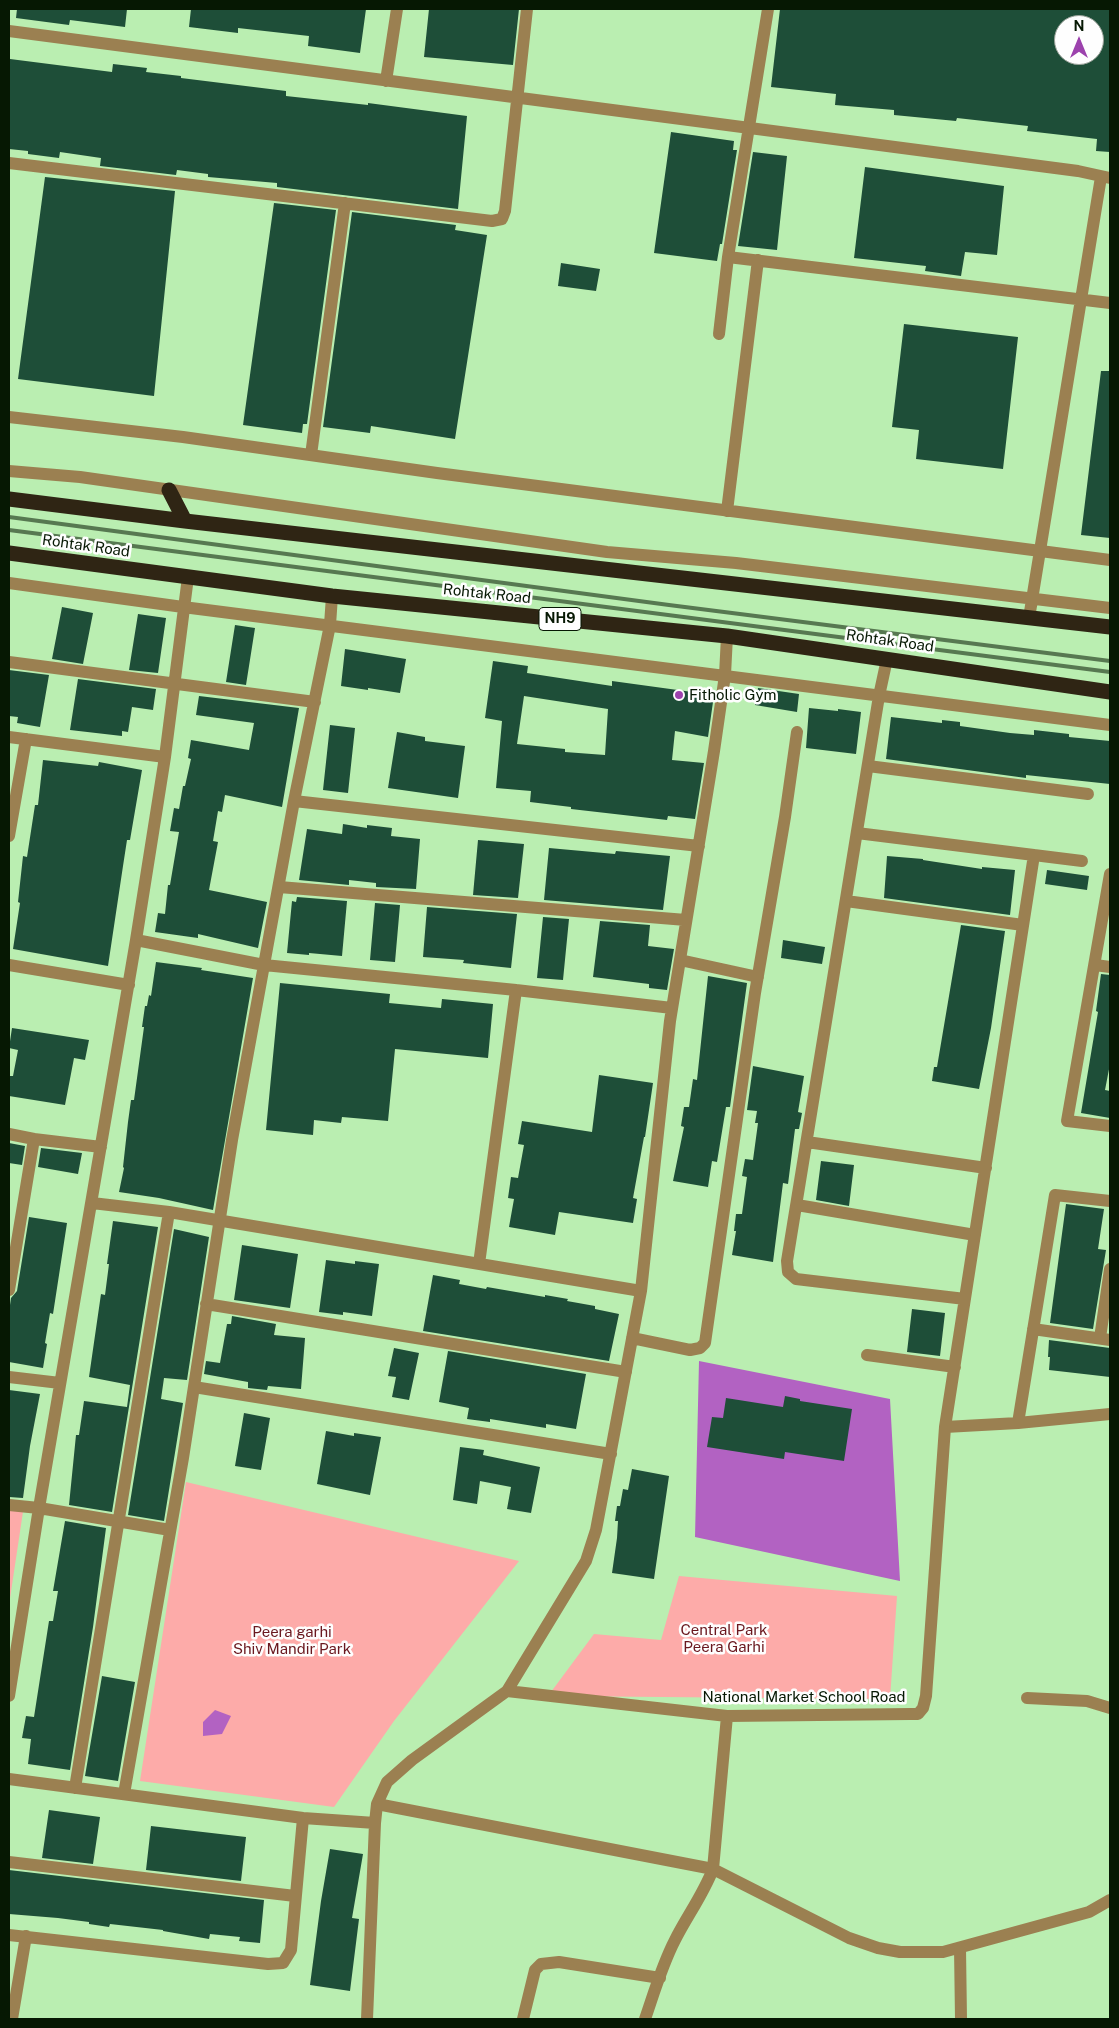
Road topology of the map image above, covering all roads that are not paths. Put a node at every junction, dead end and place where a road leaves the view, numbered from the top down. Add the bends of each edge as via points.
1 (397, 9) edge
2 (527, 9) edge
3 (768, 9) edge
4 (9, 31) edge
5 (386, 81) junction
6 (519, 98) junction
7 (748, 127) junction
8 (9, 163) edge
9 (1106, 177) edge
10 (345, 203) junction
11 (728, 257) junction
12 (758, 260) junction
13 (1080, 299) junction
14 (1110, 303) edge
15 (719, 334) dead end
16 (9, 417) edge
17 (311, 455) junction
18 (9, 470) edge
19 (169, 490) junction
20 (9, 499) edge
21 (727, 511) junction
22 (185, 521) junction
23 (1040, 552) junction
24 (9, 553) edge
25 (1110, 560) edge
26 (188, 577) junction
27 (9, 583) edge
28 (332, 596) junction
29 (1032, 599) junction
30 (183, 607) junction
31 (1110, 608) edge
32 (1029, 618) junction
33 (330, 625) junction
34 (1110, 627) edge
35 (727, 636) junction
36 (887, 658) junction
37 (9, 662) edge
38 (725, 675) junction
39 (175, 684) junction
40 (1110, 692) edge
41 (879, 696) junction
42 (314, 702) junction
43 (1110, 725) edge
44 (797, 732) dead end
45 (9, 737) edge
46 (26, 739) junction
47 (165, 757) junction
48 (868, 766) junction
49 (1088, 794) dead end
50 (294, 801) junction
51 (857, 833) junction
52 (9, 836) edge
53 (698, 846) junction
54 (1034, 856) junction
55 (1082, 861) dead end
56 (1110, 874) edge
57 (279, 887) junction
58 (846, 901) junction
59 (686, 920) junction
60 (1023, 925) junction
61 (136, 940) junction
62 (680, 960) junction
63 (9, 965) edge
64 (264, 965) junction
65 (1095, 965) junction
66 (1110, 967) edge
67 (758, 977) junction
68 (129, 985) junction
69 (516, 990) junction
70 (672, 1008) junction
71 (1110, 1126) edge
72 (9, 1134) edge
73 (34, 1138) junction
74 (807, 1142) junction
75 (101, 1146) junction
76 (986, 1168) junction
77 (1110, 1201) edge
78 (92, 1203) junction
79 (797, 1205) junction
80 (169, 1212) junction
81 (219, 1220) junction
82 (975, 1235) junction
83 (479, 1264) junction
84 (1110, 1269) edge
85 (9, 1290) edge
86 (641, 1291) junction
87 (965, 1299) junction
88 (206, 1304) junction
89 (1033, 1329) junction
90 (632, 1338) junction
91 (1105, 1339) edge
92 (866, 1355) dead end
93 (955, 1367) junction
94 (626, 1372) junction
95 (9, 1377) edge
96 (60, 1383) junction
97 (194, 1387) junction
98 (1110, 1414) edge
99 (1018, 1423) junction
100 (945, 1427) junction
101 (611, 1454) junction
102 (9, 1505) edge
103 (39, 1508) junction
104 (118, 1521) junction
105 (170, 1530) junction
106 (507, 1691) junction
107 (9, 1696) edge
108 (1028, 1698) dead end
109 (1110, 1708) edge
110 (727, 1716) junction
111 (9, 1779) edge
112 (75, 1788) junction
113 (124, 1794) junction
114 (377, 1804) junction
115 (303, 1818) junction
116 (375, 1823) junction
117 (9, 1862) edge
118 (713, 1870) junction
119 (295, 1896) junction
120 (1110, 1900) edge
121 (9, 1935) edge
122 (26, 1936) junction
123 (960, 1948) junction
124 (660, 1978) junction
125 (11, 2012) edge
126 (367, 2019) edge
127 (523, 2019) edge
128 (645, 2019) edge
129 (961, 2019) edge

1 - 5 street
2 - 6 street
3 - 7 street
4 - 5 street
5 - 6 street
6 - 7 street
6 - 10 street via 502,219 492,221
7 - 9 street
7 - 11 street
8 - 10 street
9 - 13 street
10 - 17 street
11 - 12 street
11 - 15 street
12 - 13 street
12 - 21 street
13 - 14 street
13 - 23 street
16 - 17 street via 184,436
17 - 21 street
18 - 19 street
19 - 22 highway
19 - 29 street via 607,552 736,563
20 - 22 highway
21 - 23 street
22 - 32 highway
23 - 25 street
23 - 29 street
24 - 26 highway, Rohtak Road / NH9
26 - 28 highway, Rohtak Road / NH9
26 - 30 street
27 - 30 street
28 - 33 street
28 - 35 highway, Rohtak Road / NH9
29 - 31 street
29 - 32 street
30 - 33 street
30 - 39 street
32 - 34 highway
33 - 38 street
33 - 42 street
35 - 36 highway, Rohtak Road / NH9
35 - 38 street
36 - 40 highway, Rohtak Road / NH9
36 - 41 street
37 - 39 street
38 - 41 street
38 - 53 street
39 - 42 street
39 - 47 street
41 - 43 street
41 - 48 street
42 - 50 street
44 - 67 street
45 - 46 street
46 - 47 street
46 - 52 street
47 - 61 street
48 - 49 street
48 - 51 street
50 - 53 street
50 - 57 street
51 - 54 street
51 - 58 street
53 - 59 street
54 - 55 street
54 - 60 street, National Market School Road
56 - 65 street
57 - 59 street
57 - 64 street
58 - 60 street
58 - 74 street
59 - 62 street
60 - 76 street, National Market School Road
61 - 64 street
61 - 68 street
62 - 67 street
62 - 70 street
63 - 68 street
64 - 69 street
64 - 81 street
65 - 66 street
65 - 71 street via 1067,1121
67 - 90 street via 705,1344 690,1350
68 - 75 street
69 - 70 street
69 - 83 street
70 - 86 street
72 - 73 street
73 - 75 street
73 - 85 street
74 - 76 street
74 - 79 street
75 - 78 street
76 - 82 street, National Market School Road
77 - 89 street via 1055,1195
78 - 80 street
78 - 96 street
79 - 82 street
79 - 87 street via 787,1262 788,1272 796,1279
80 - 81 street
80 - 104 street
81 - 83 street
81 - 88 street
82 - 87 street, National Market School Road
83 - 86 street
84 - 91 street
86 - 90 street
87 - 93 street, National Market School Road
88 - 94 street
88 - 97 street
89 - 91 street
89 - 99 street
90 - 94 street
92 - 93 street
93 - 100 street, National Market School Road
94 - 101 street
95 - 96 street
96 - 103 street
97 - 101 street
97 - 105 street
98 - 99 street
99 - 100 street
100 - 110 street, National Market School Road via 923,1708 918,1714
101 - 106 street via 596,1530 586,1561
102 - 103 street
103 - 104 street
103 - 107 street
104 - 105 street
104 - 112 street
105 - 113 street
106 - 110 street, National Market School Road
106 - 114 street via 412,1760 387,1782
108 - 109 street via 1087,1701
110 - 118 street
111 - 112 street
112 - 113 street
113 - 115 street
114 - 116 street
114 - 118 street
115 - 116 street
115 - 119 street
116 - 126 street
117 - 119 street
118 - 123 street via 849,1938 878,1948 921,1953
118 - 124 street via 674,1942
119 - 122 street via 291,1950 283,1963 268,1964
120 - 123 street via 1089,1912
121 - 122 street
122 - 125 street
123 - 129 street
124 - 127 street via 559,1962 541,1964 535,1970
124 - 128 street

